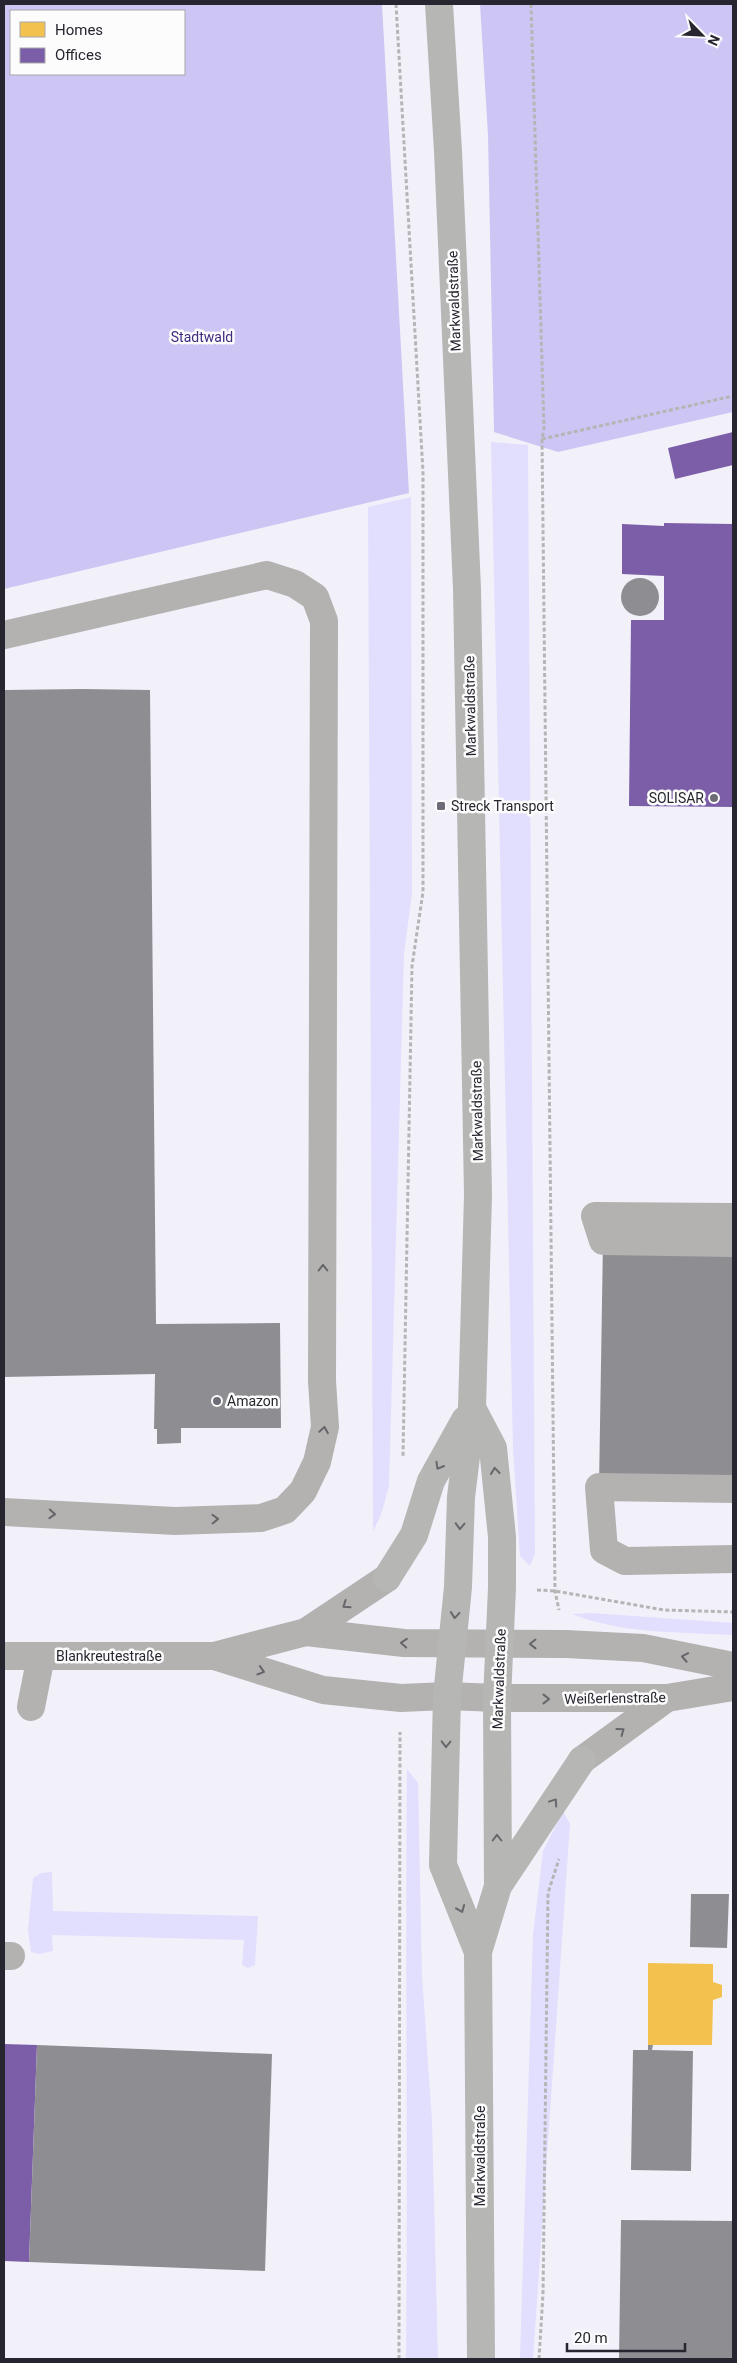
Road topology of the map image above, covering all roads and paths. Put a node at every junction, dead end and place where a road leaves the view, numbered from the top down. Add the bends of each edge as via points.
1 (396, 4) edge
2 (439, 4) edge
3 (531, 4) edge
4 (733, 396) edge
5 (542, 439) junction
6 (4, 635) edge
7 (733, 1216) edge
8 (733, 1243) edge
9 (472, 1408) junction
10 (402, 1463) dead end
11 (733, 1489) edge
12 (4, 1512) edge
13 (733, 1559) edge
14 (387, 1578) joint
15 (502, 1588) junction
16 (555, 1591) junction
17 (733, 1612) edge
18 (306, 1632) junction
19 (453, 1644) junction
20 (500, 1644) junction
21 (566, 1644) junction
22 (4, 1656) edge
23 (41, 1656) junction
24 (214, 1656) junction
25 (733, 1666) edge
26 (733, 1687) edge
27 (447, 1696) junction
28 (400, 1698) junction
29 (497, 1698) junction
30 (667, 1698) junction
31 (31, 1707) dead end
32 (582, 1760) joint
33 (560, 1857) dead end
34 (498, 1886) junction
35 (478, 1952) junction
36 (399, 2359) edge
37 (481, 2359) edge
38 (539, 2359) edge

1 - 10 path via 423,472 424,892 412,966
2 - 9 main road, Markwaldstraße via 466,559 472,801 478,1195
3 - 5 path
4 - 5 path
5 - 16 path
12 -> 6 street via 175,1521 261,1518 285,1510 303,1491 316,1462 325,1427 322,1381 324,621 315,598 295,584 267,575
7 - 8 street via 595,1216 602,1241
9 -> 14 main road via 431,1481 414,1535
15 -> 9 main road, Markwaldstraße via 502,1537 493,1448
9 -> 19 main road, Markwaldstraße via 461,1497
11 - 13 street via 599,1487 604,1550 626,1561
14 -> 18 street, Blankreutestraße
15 - 16 path
15 - 20 main road, Markwaldstraße
16 - 17 path via 664,1610
16 - 21 path
19 -> 18 street, Blankreutestraße via 404,1643
18 - 24 street, Blankreutestraße
19 - 20 street, Blankreutestraße
19 - 27 main road, Markwaldstraße
21 -> 20 street
20 - 29 main road, Markwaldstraße
25 -> 21 street via 643,1648
22 - 23 street, Blankreutestraße
23 - 24 street, Blankreutestraße
23 - 31 street
24 -> 28 street, Blankreutestraße via 323,1690
26 - 30 street, Weißerlenstraße
27 - 28 street, Blankreutestraße
27 - 29 street, Weißerlenstraße
27 -> 35 main road, Markwaldstraße via 443,1865
28 - 36 path
29 -> 30 street, Weißerlenstraße
34 -> 29 main road, Markwaldstraße
32 -> 30 street
34 -> 32 main road
33 - 38 path via 548,1893 543,2294
34 - 35 main road, Markwaldstraße
35 - 37 main road, Markwaldstraße

